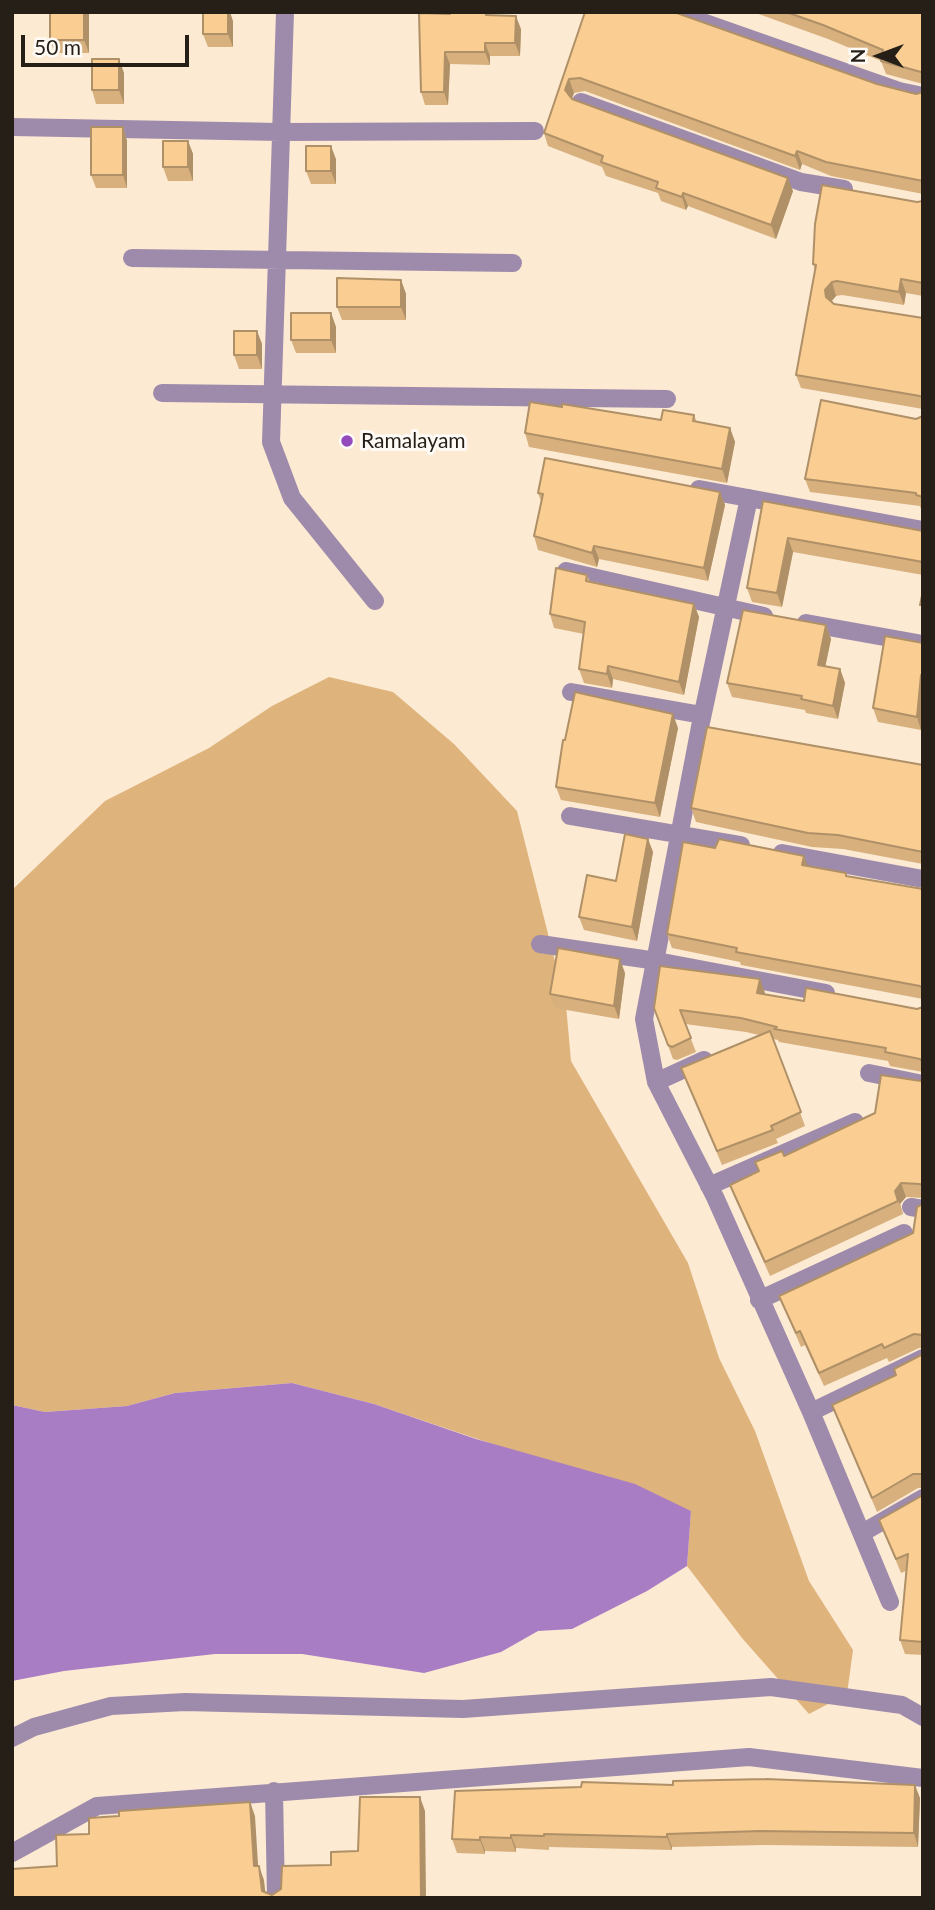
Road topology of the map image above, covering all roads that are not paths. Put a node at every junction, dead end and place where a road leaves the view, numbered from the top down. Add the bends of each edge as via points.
1 (285, 12) edge
2 (674, 12) edge
3 (923, 96) edge
4 (580, 102) edge
5 (12, 127) edge
6 (535, 131) dead end
7 (280, 132) junction
8 (855, 192) edge
9 (132, 258) dead end
10 (277, 260) junction
11 (513, 263) dead end
12 (162, 393) dead end
13 (272, 394) junction
14 (667, 399) dead end
15 (680, 486) edge
16 (749, 498) junction
17 (923, 530) edge
18 (562, 570) edge
19 (375, 601) dead end
20 (724, 608) junction
21 (923, 644) edge
22 (571, 692) dead end
23 (705, 723) junction
24 (570, 816) dead end
25 (679, 833) junction
26 (923, 880) edge
27 (540, 944) dead end
28 (657, 961) junction
29 (843, 996) edge
30 (719, 1054) edge
31 (869, 1073) dead end
32 (656, 1082) junction
33 (923, 1084) edge
34 (855, 1122) edge
35 (709, 1186) junction
36 (904, 1233) dead end
37 (759, 1300) junction
38 (923, 1358) edge
39 (811, 1412) junction
40 (923, 1498) edge
41 (862, 1533) junction
42 (890, 1602) dead end
43 (923, 1717) edge
44 (12, 1738) edge
45 (923, 1778) edge
46 (274, 1791) junction
47 (12, 1853) edge
48 (276, 1898) edge

1 - 7 street
2 - 3 street
4 - 8 street via 801,182
5 - 7 street
6 - 7 street
7 - 10 street
9 - 10 street
10 - 11 street
10 - 13 street
12 - 13 street
13 - 14 street
13 - 19 street via 271,442 292,498
15 - 16 street
16 - 17 street
16 - 20 street
18 - 20 street
20 - 21 street
20 - 23 street
22 - 23 street
23 - 25 street
24 - 25 street
25 - 26 street
25 - 28 street
27 - 28 street
28 - 29 street
28 - 32 street via 644,1018
30 - 32 street
31 - 33 street
32 - 35 street
34 - 35 street
35 - 37 street
36 - 37 street
37 - 39 street
38 - 39 street
39 - 41 street
40 - 41 street
41 - 42 street
43 - 44 street via 902,1705 771,1687 463,1709 185,1702 111,1706 34,1727
45 - 46 street via 749,1757
46 - 47 street via 97,1806
46 - 48 street

